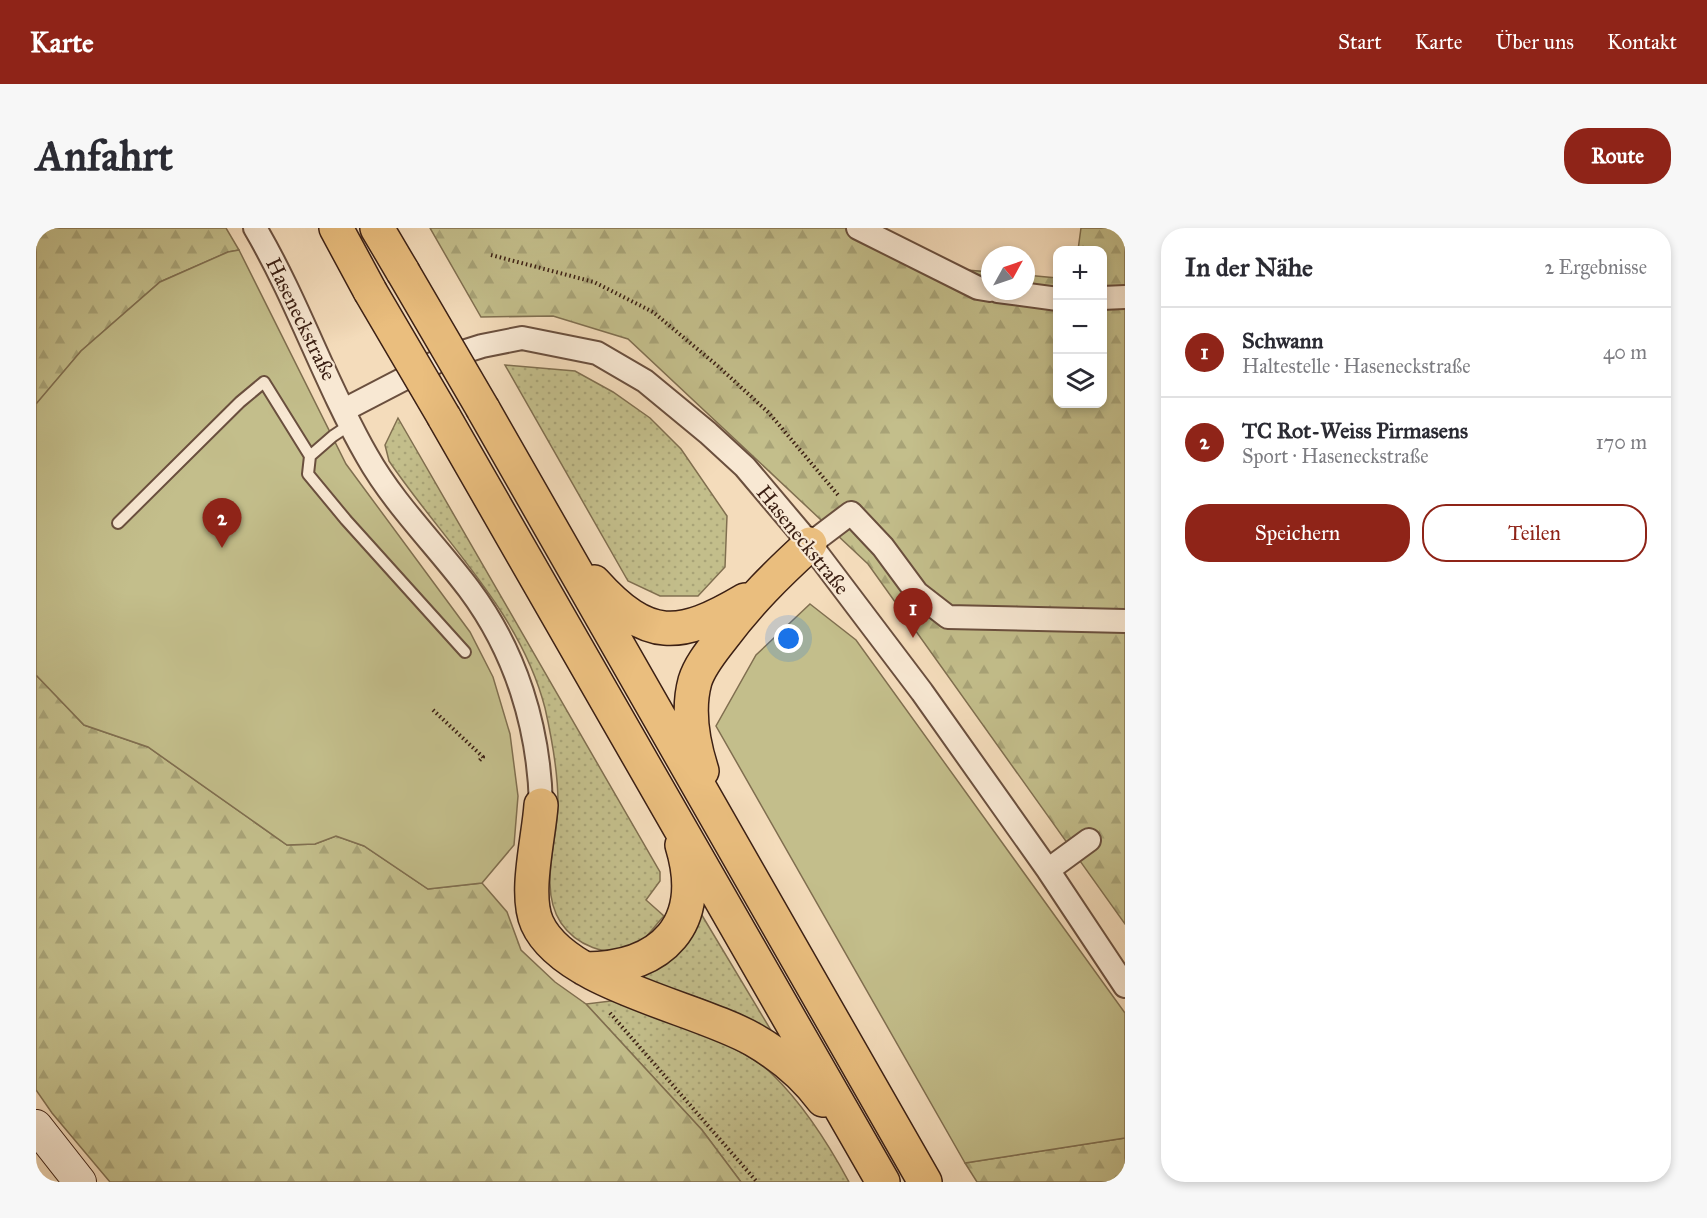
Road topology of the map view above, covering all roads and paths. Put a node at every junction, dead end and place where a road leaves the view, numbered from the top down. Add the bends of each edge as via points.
1 (255, 228) edge
2 (336, 228) edge
3 (377, 228) edge
4 (858, 228) edge
5 (491, 255) dead end
6 (981, 288) edge
7 (1035, 296) edge
8 (1125, 297) edge
9 (1053, 298) edge
10 (1107, 298) edge
11 (348, 417) junction
12 (310, 456) junction
13 (851, 513) junction
14 (118, 523) dead end
15 (559, 542) junction
16 (810, 544) junction
17 (757, 593) junction
18 (1125, 621) edge
19 (465, 652) dead end
20 (433, 710) dead end
21 (478, 762) dead end
22 (662, 795) junction
23 (541, 805) joint
24 (717, 816) junction
25 (1089, 840) dead end
26 (1048, 870) junction
27 (585, 969) junction
28 (1125, 986) edge
29 (603, 1005) dead end
30 (36, 1126) edge
31 (878, 1172) edge
32 (80, 1182) edge
33 (757, 1182) edge
34 (925, 1182) edge

1 - 11 street, Haseneckstraße
2 - 22 highway, bridge
3 - 15 highway, bridge
4 - 6 street
5 - 13 path via 594,282 653,312 769,413 823,474
7 - 9 street
8 - 10 street
11 - 12 lane
11 - 16 street, Haseneckstraße via 444,358 482,346 522,338 597,353 645,381 708,433 745,467
11 - 23 street, Haseneckstraße via 367,457 469,589 501,640 532,724
12 - 14 lane via 264,382
12 - 19 lane via 308,474
13 - 16 street
13 - 18 street via 883,547 917,593 948,617
15 - 17 highway via 623,611 658,627 686,628 713,619
15 - 24 highway
16 - 17 highway
16 - 26 street, Haseneckstraße via 922,692
17 - 24 highway via 710,653 696,679 692,700 696,752
20 - 21 path via 483,757
22 - 27 highway via 688,871 689,900 682,922 671,937 640,961 613,969
22 - 31 highway
23 - 27 highway via 533,882 536,922 548,940
24 - 34 highway
25 - 26 street
26 - 28 street, Haseneckstraße
27 - 31 highway via 628,990 687,1009 755,1041 783,1059 813,1087
29 - 33 path
30 - 32 street

